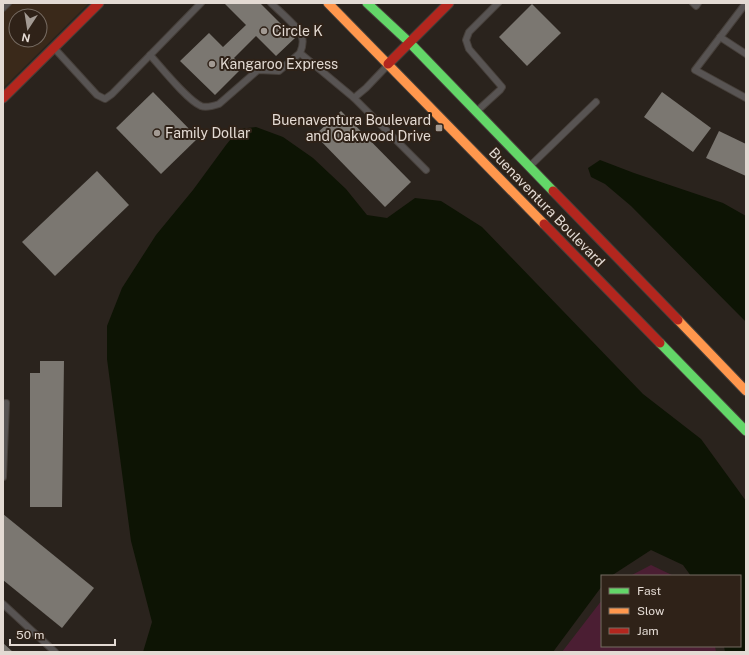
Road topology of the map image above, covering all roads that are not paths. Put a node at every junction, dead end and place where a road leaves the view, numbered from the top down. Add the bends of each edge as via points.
1 (8, 3) edge
2 (99, 3) edge
3 (201, 3) edge
4 (272, 3) edge
5 (328, 3) edge
6 (367, 3) edge
7 (449, 3) edge
8 (498, 3) edge
9 (693, 3) edge
10 (698, 3) edge
11 (746, 3) edge
12 (3, 8) edge
13 (720, 37) junction
14 (410, 43) junction
15 (54, 48) junction
16 (300, 53) junction
17 (746, 54) edge
18 (150, 55) junction
19 (388, 64) junction
20 (3, 98) edge
21 (354, 98) junction
22 (746, 98) edge
23 (596, 102) dead end
24 (476, 112) junction
25 (529, 167) junction
26 (426, 170) dead end
27 (746, 391) edge
28 (6, 403) dead end
29 (746, 431) edge
30 (3, 477) edge
31 (3, 604) edge
32 (55, 652) edge

1 - 12 lane
2 - 15 main road
3 - 18 lane
4 - 16 lane via 301,32 303,47
5 - 19 main road, Buenaventura Boulevard
6 - 14 main road, Buenaventura Boulevard
7 - 14 main road
8 - 24 lane via 469,32 466,40 469,49 502,87
9 - 10 lane via 696,6
11 - 13 lane
13 - 17 lane
13 - 22 lane via 695,70
14 - 19 main road
14 - 24 main road, Buenaventura Boulevard
15 - 18 lane via 97,94 105,99
15 - 20 main road
16 - 18 lane via 279,71 258,70 219,104 211,106 201,106 191,99
16 - 21 lane
19 - 21 lane
19 - 29 main road, Buenaventura Boulevard
21 - 26 lane
23 - 25 lane
24 - 25 main road, Buenaventura Boulevard
25 - 27 main road, Buenaventura Boulevard
28 - 30 lane
31 - 32 lane

